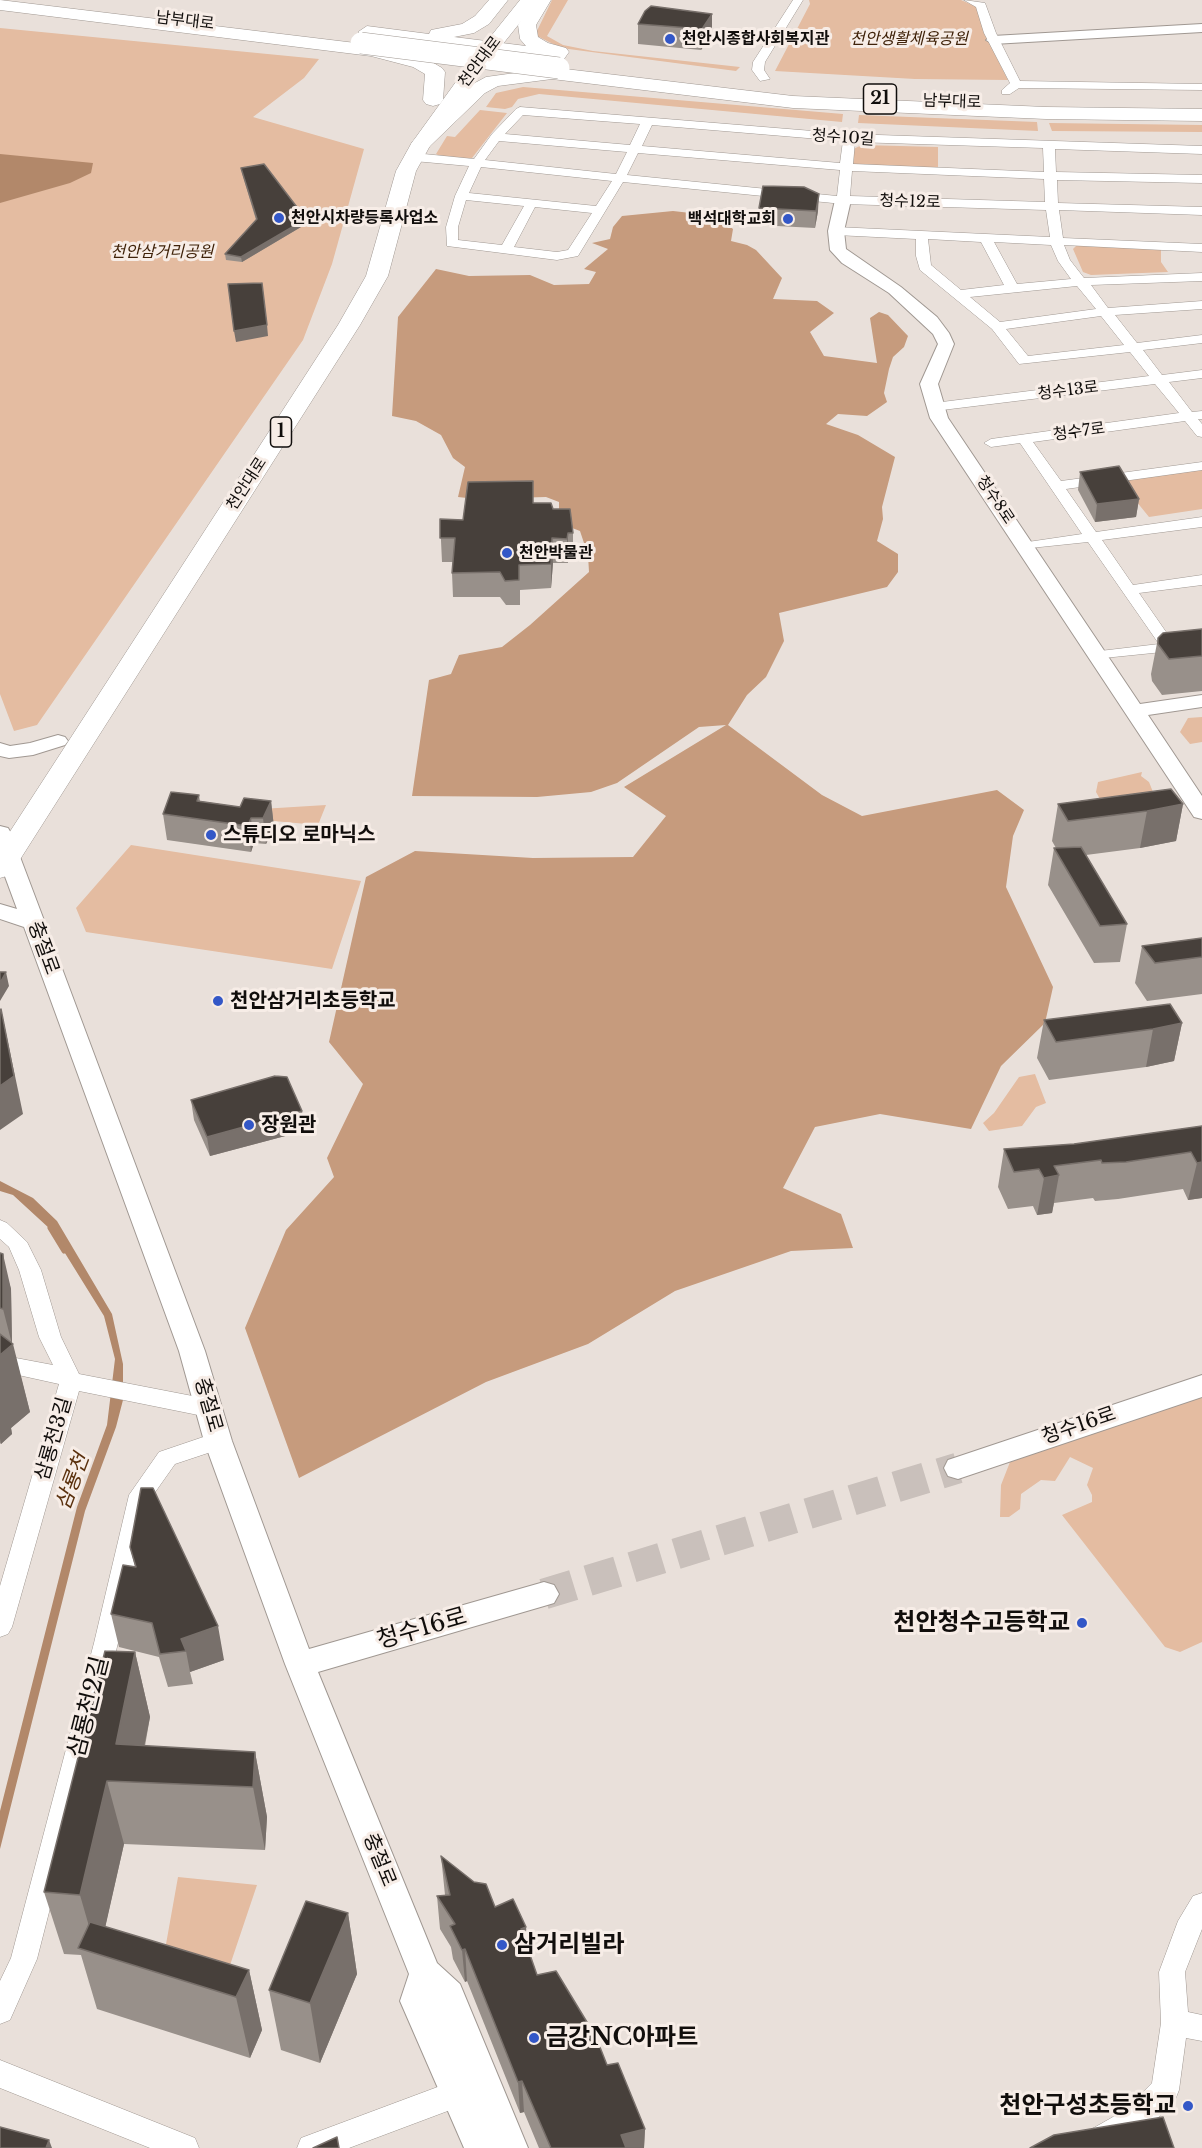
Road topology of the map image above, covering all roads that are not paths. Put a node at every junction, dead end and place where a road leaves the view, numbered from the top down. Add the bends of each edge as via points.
1 (10, 0) edge
2 (55, 0) edge
3 (101, 0) edge
4 (499, 0) edge
5 (511, 0) edge
6 (529, 0) edge
7 (542, 0) edge
8 (798, 0) edge
9 (969, 0) edge
10 (0, 4) edge
11 (1202, 28) edge
12 (993, 40) junction
13 (370, 41) junction
14 (476, 54) junction
15 (561, 63) junction
16 (784, 81) junction
17 (634, 84) junction
18 (1202, 87) edge
19 (1011, 88) junction
20 (433, 100) junction
21 (1202, 104) edge
22 (1202, 113) edge
23 (647, 123) junction
24 (496, 137) junction
25 (849, 138) junction
26 (1049, 147) junction
27 (633, 150) junction
28 (1202, 150) edge
29 (417, 151) junction
30 (476, 165) junction
31 (844, 167) junction
32 (1049, 176) junction
33 (619, 179) junction
34 (1202, 179) edge
35 (461, 196) junction
36 (843, 200) junction
37 (531, 204) junction
38 (1052, 208) junction
39 (600, 210) junction
40 (1202, 211) edge
41 (836, 231) junction
42 (922, 237) junction
43 (986, 239) junction
44 (1057, 242) junction
45 (1202, 248) edge
46 (506, 250) junction
47 (1202, 278) edge
48 (1078, 282) junction
49 (1012, 287) junction
50 (958, 294) junction
51 (1202, 305) edge
52 (1104, 312) junction
53 (997, 326) junction
54 (1202, 339) edge
55 (1132, 347) junction
56 (1202, 374) edge
57 (1160, 379) junction
58 (934, 407) junction
59 (1196, 416) edge
60 (1202, 433) edge
61 (1024, 439) junction
62 (991, 442) dead end
63 (1202, 466) edge
64 (1055, 486) junction
65 (1202, 522) edge
66 (1092, 538) junction
67 (1026, 546) junction
68 (1202, 580) edge
69 (1129, 590) junction
70 (1202, 643) edge
71 (1170, 648) junction
72 (1100, 656) junction
73 (1202, 701) edge
74 (1134, 711) junction
75 (58, 741) junction
76 (0, 749) edge
77 (1202, 812) edge
78 (2, 847) edge
79 (0, 912) edge
80 (34, 923) junction
81 (0, 1228) edge
82 (0, 1363) edge
83 (0, 1370) edge
84 (81, 1383) junction
85 (1202, 1386) edge
86 (208, 1408) junction
87 (218, 1441) junction
88 (958, 1468) tunnel mouth
89 (544, 1594) tunnel mouth
90 (0, 1627) edge
91 (300, 1664) junction
92 (1202, 1905) edge
93 (425, 1974) junction
94 (0, 2011) edge
95 (1175, 2023) junction
96 (1202, 2028) edge
97 (0, 2074) edge
98 (459, 2093) junction
99 (185, 2148) edge
100 (311, 2148) edge
101 (481, 2148) edge
102 (511, 2148) edge
103 (1086, 2148) edge

1 - 13 highway, 남부대로 / 21
2 - 13 highway, 남부대로 / 21
3 - 13 highway
4 - 13 highway via 482,20 467,29
5 - 14 main road, 천안대로 / 1
6 - 14 main road, 천안대로 / 1
7 - 15 highway via 527,25 529,39
8 - 16 street via 759,62 758,70
9 - 12 street via 981,5
10 - 13 highway
11 - 12 street
12 - 19 street
13 - 14 highway
13 - 15 highway, 21, bridge
13 - 20 highway via 435,72
14 - 15 highway
14 - 15 highway
14 - 20 main road, 천안대로 / 1
14 - 29 main road, 천안대로 / 1
15 - 16 highway via 612,62
15 - 17 highway
15 - 21 highway, 남부대로 / 21 via 782,88
15 - 22 highway, 남부대로 / 21 via 780,94
16 - 19 highway
17 - 22 highway via 793,102 1046,113
17 - 29 highway via 541,76 494,81 478,89
18 - 19 street
19 - 21 highway
20 - 75 main road, 천안대로 / 1 via 390,158 363,267 342,309
23 - 24 street, 청수10길 via 520,111
23 - 25 street, 청수10길
23 - 27 street
24 - 27 street, 청수10길
24 - 30 street, 청수10길
25 - 26 street, 청수10길
25 - 31 street
26 - 28 street, 청수10길
26 - 32 street
27 - 31 street, 청수10길
27 - 33 street
29 - 30 street, 청수12로
29 - 78 main road, 천안대로 / 1 via 406,171 377,276 349,325
30 - 33 street, 청수12로
30 - 35 street, 청수10길
31 - 32 street, 청수10길
31 - 36 street
32 - 34 street, 청수10길
32 - 38 street
33 - 36 street, 청수12로
33 - 39 street
35 - 37 street
35 - 46 street via 452,227 452,243
36 - 38 street, 청수12로
36 - 41 street
37 - 39 street
37 - 46 street
38 - 40 street, 청수12로
38 - 44 street
39 - 46 street via 573,253 557,256
41 - 42 street
41 - 58 street, 청수8로 via 838,250 843,255 895,290 941,333 946,344 929,384
42 - 43 street
42 - 50 street via 925,267
43 - 44 street
43 - 49 street
44 - 45 street
44 - 48 street
47 - 48 street
48 - 49 street
48 - 52 street
49 - 50 street
50 - 53 street
51 - 52 street
52 - 53 street
52 - 55 street
53 - 55 street via 1024,361
54 - 55 street
55 - 57 street
56 - 57 street, 청수13로
57 - 58 street, 청수13로
57 - 59 street
58 - 67 street, 청수8로
59 - 60 street
59 - 61 street, 청수7로
61 - 62 street
61 - 64 street, 청수7로
63 - 64 street
64 - 66 street, 청수7로
65 - 66 street
66 - 67 street
66 - 69 street, 청수7로
67 - 72 street, 청수8로
68 - 69 street
69 - 71 street, 청수7로
70 - 71 street
71 - 72 street
72 - 74 street, 청수8로
73 - 74 street
74 - 77 street, 청수8로
75 - 76 street via 33,749
75 - 78 main road, 천안대로 / 1
78 - 80 street, 충절로
79 - 80 street
80 - 86 street, 충절로 via 192,1351
81 - 84 street, 삼룡천3길 via 17,1242 30,1270 50,1337
82 - 84 street
83 - 84 street
84 - 86 street
84 - 90 street, 삼룡천3길
85 - 88 street, 청수16로
86 - 87 street, 충절로
87 - 91 street, 충절로
87 - 94 street, 삼룡천2길 via 167,1458 140,1494 106,1643 24,1959
89 - 91 street, 청수16로
91 - 93 street, 충절로
92 - 95 street via 1187,1930 1172,1972
93 - 98 street via 417,2001
93 - 102 street, 충절로 via 448,1995
95 - 96 street
95 - 103 street via 1164,2090 1137,2119
97 - 99 street
98 - 100 street
98 - 101 street

